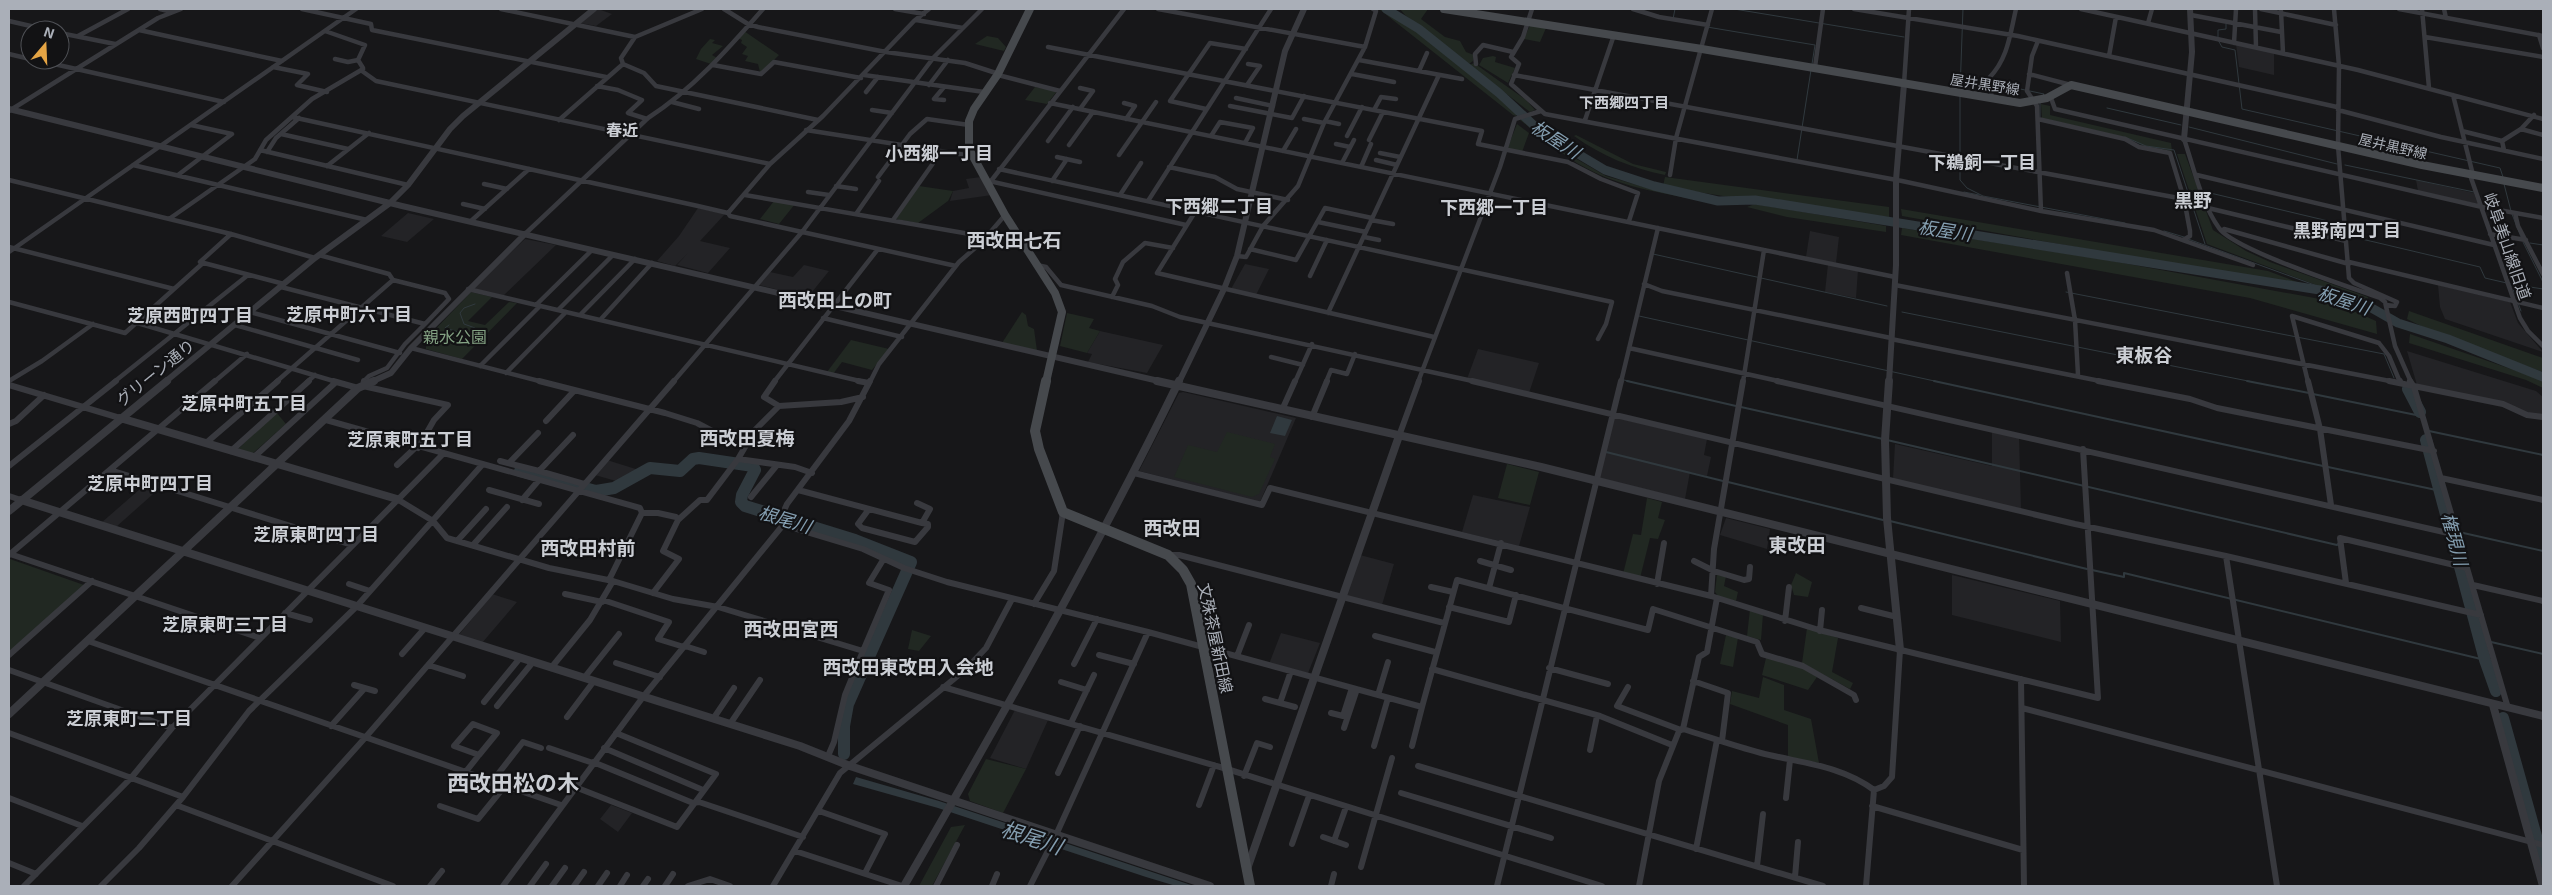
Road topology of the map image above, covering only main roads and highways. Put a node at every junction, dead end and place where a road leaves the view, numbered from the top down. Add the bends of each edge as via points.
1 (1030, 9) edge
2 (1444, 9) edge
3 (2543, 188) edge
4 (1250, 886) edge

1 - 4 main road, 文殊茶屋新田線 via 998,74 974,110 969,125 972,156 989,181 1005,215 1056,293 1062,312 1035,430 1039,449 1063,512 1168,555 1191,584
2 - 3 main road, 屋井黒野線 via 1815,67 1992,99 2035,103 2051,98 2071,85 2338,146

